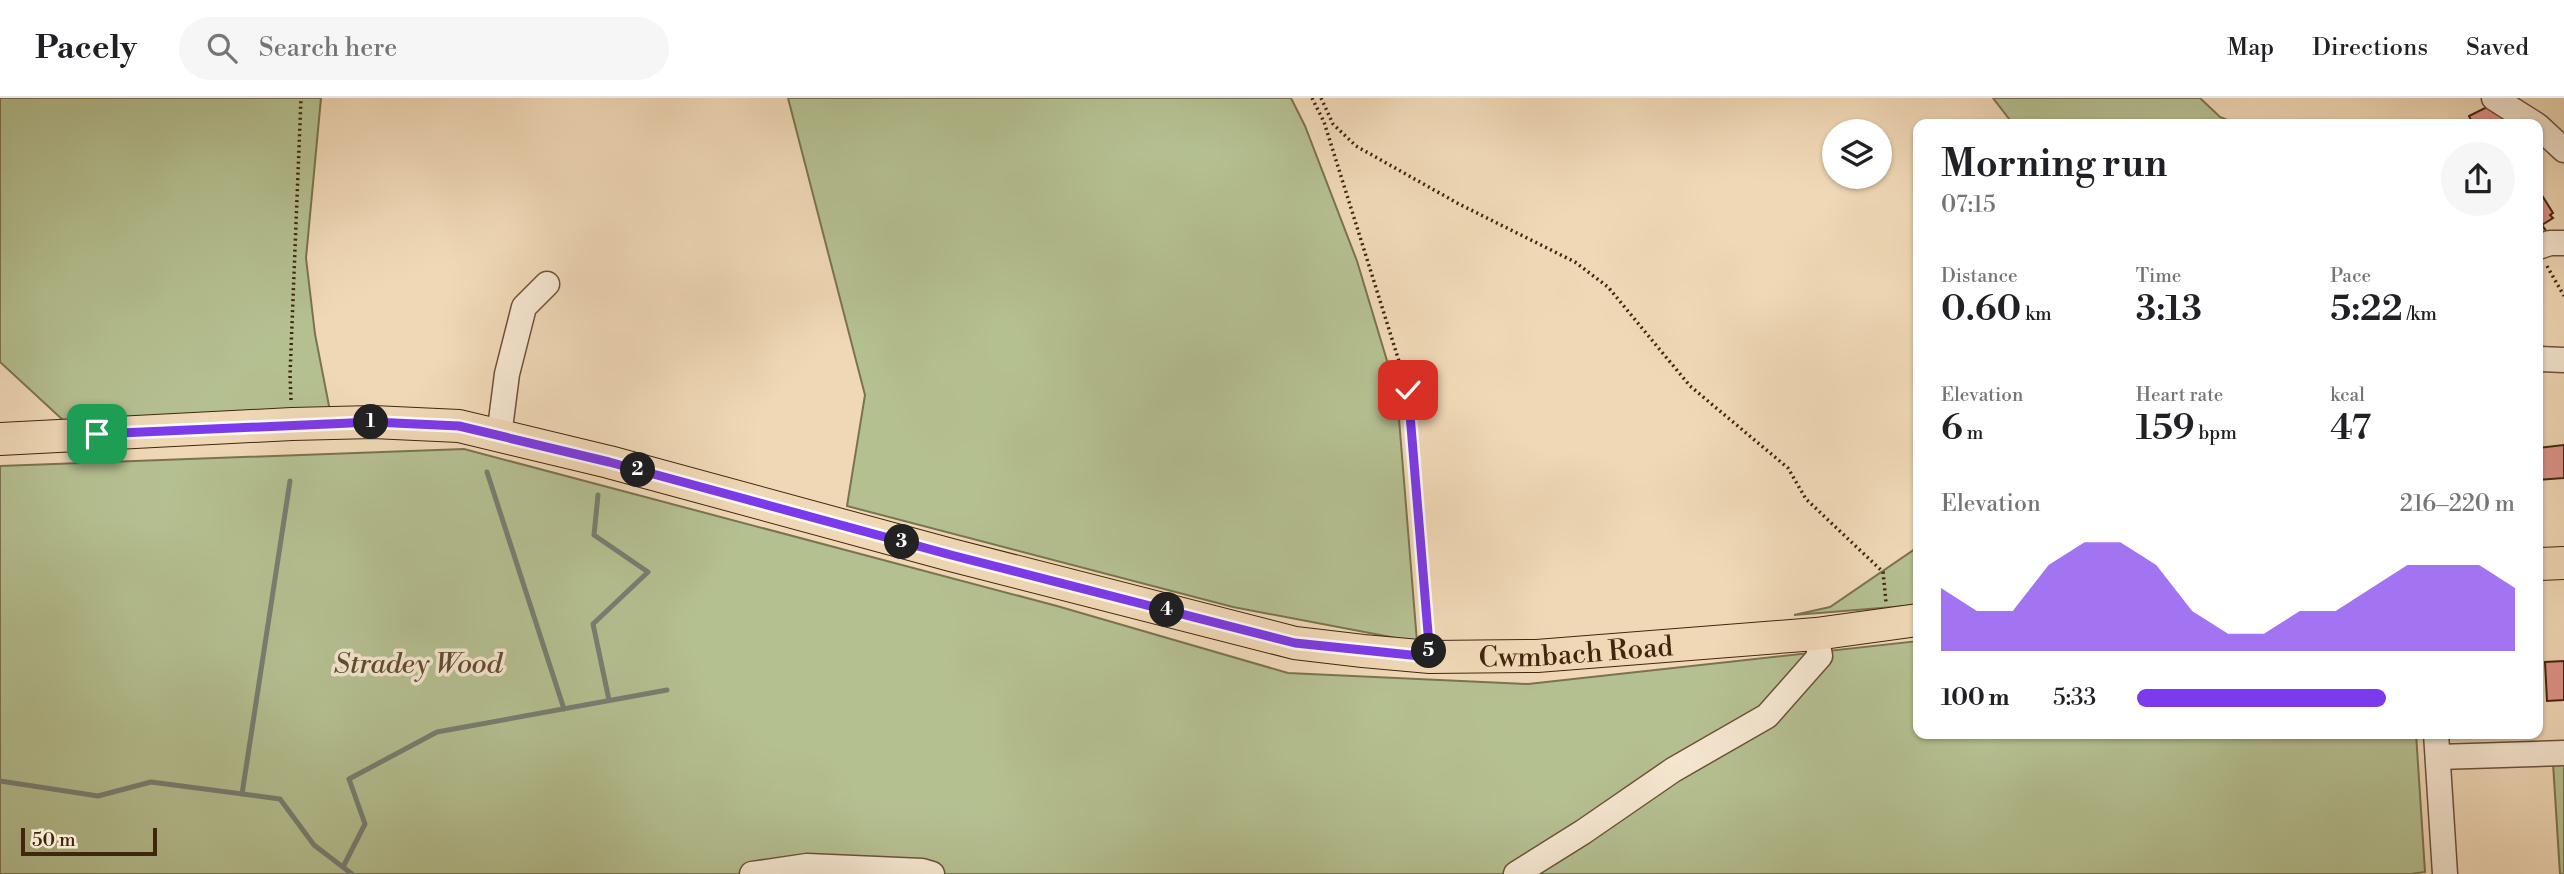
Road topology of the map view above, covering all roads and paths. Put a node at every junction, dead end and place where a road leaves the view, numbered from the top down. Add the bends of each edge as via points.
1 (301, 98) edge
2 (1312, 98) edge
3 (1321, 98) edge
4 (2494, 98) edge
5 (2527, 119) edge
6 (2543, 131) edge
7 (2564, 150) edge
8 (2564, 243) edge
9 (2543, 245) edge
10 (547, 284) dead end
11 (2557, 284) dead end
12 (2564, 296) edge
13 (2543, 359) edge
14 (2564, 360) edge
15 (292, 424) junction
16 (499, 436) junction
17 (0, 439) edge
18 (2564, 563) edge
19 (2543, 564) edge
20 (1903, 622) edge
21 (1816, 634) junction
22 (1430, 657) junction
23 (2437, 745) edge
24 (2564, 753) edge
25 (752, 874) edge
26 (932, 874) edge
27 (1516, 874) edge
28 (2445, 874) edge

1 - 15 path
2 - 22 path via 1324,122 1408,390
3 - 20 path via 1334,124 1356,146 1575,262 1608,287 1690,386 1788,468 1806,499 1883,572
4 - 5 street
6 - 7 street
8 - 9 street
10 - 16 street via 524,307 507,374
11 - 12 path
13 - 14 street
15 - 16 main road, Cwmbach Road via 459,426
15 - 17 main road, Cwmbach Road
16 - 22 main road, Cwmbach Road via 1295,643
18 - 19 main road
20 - 21 main road, Cwmbach Road
21 - 22 main road, Cwmbach Road via 1537,656
21 - 27 street via 1820,656 1767,716 1674,770
23 - 24 street
23 - 28 street
25 - 26 street via 807,866

